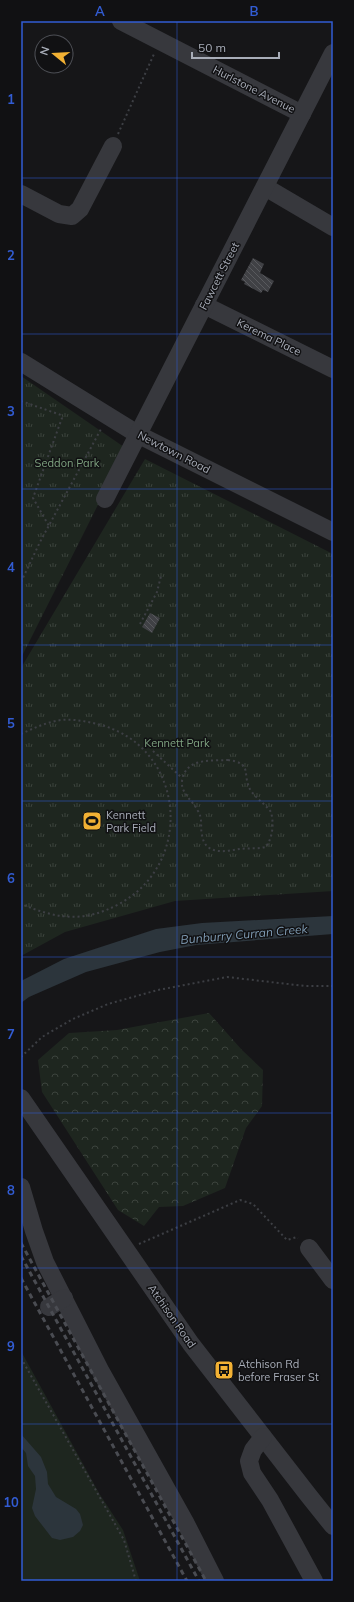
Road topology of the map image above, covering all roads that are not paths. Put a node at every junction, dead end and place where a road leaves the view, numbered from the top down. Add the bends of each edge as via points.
1 (121, 21) edge
2 (333, 53) edge
3 (302, 114) junction
4 (113, 146) road end
5 (265, 187) junction
6 (21, 194) edge
7 (333, 228) edge
8 (204, 305) junction
9 (21, 362) edge
10 (333, 369) edge
11 (139, 435) junction
12 (106, 499) dead end
13 (333, 532) edge
14 (21, 1098) edge
15 (21, 1187) edge
16 (309, 1248) road end
17 (333, 1280) edge
18 (263, 1437) junction
19 (333, 1526) edge
20 (215, 1581) edge
21 (314, 1581) edge

1 - 3 street, Hurlstone Avenue
2 - 3 street, Fawcett Street
3 - 5 street, Fawcett Street
4 - 6 street via 80,208 72,216 59,214
5 - 7 street
5 - 8 street, Fawcett Street
8 - 10 street, Kerema Place
8 - 11 street, Fawcett Street
9 - 11 street, Newtown Road
11 - 12 street, Fawcett Street
11 - 13 street, Newtown Road
14 - 18 street, Atchison Road via 191,1344
15 - 20 street via 56,1302 101,1372
16 - 17 street
18 - 19 street, Atchison Road
18 - 21 street via 253,1450 249,1461 252,1473 270,1500

